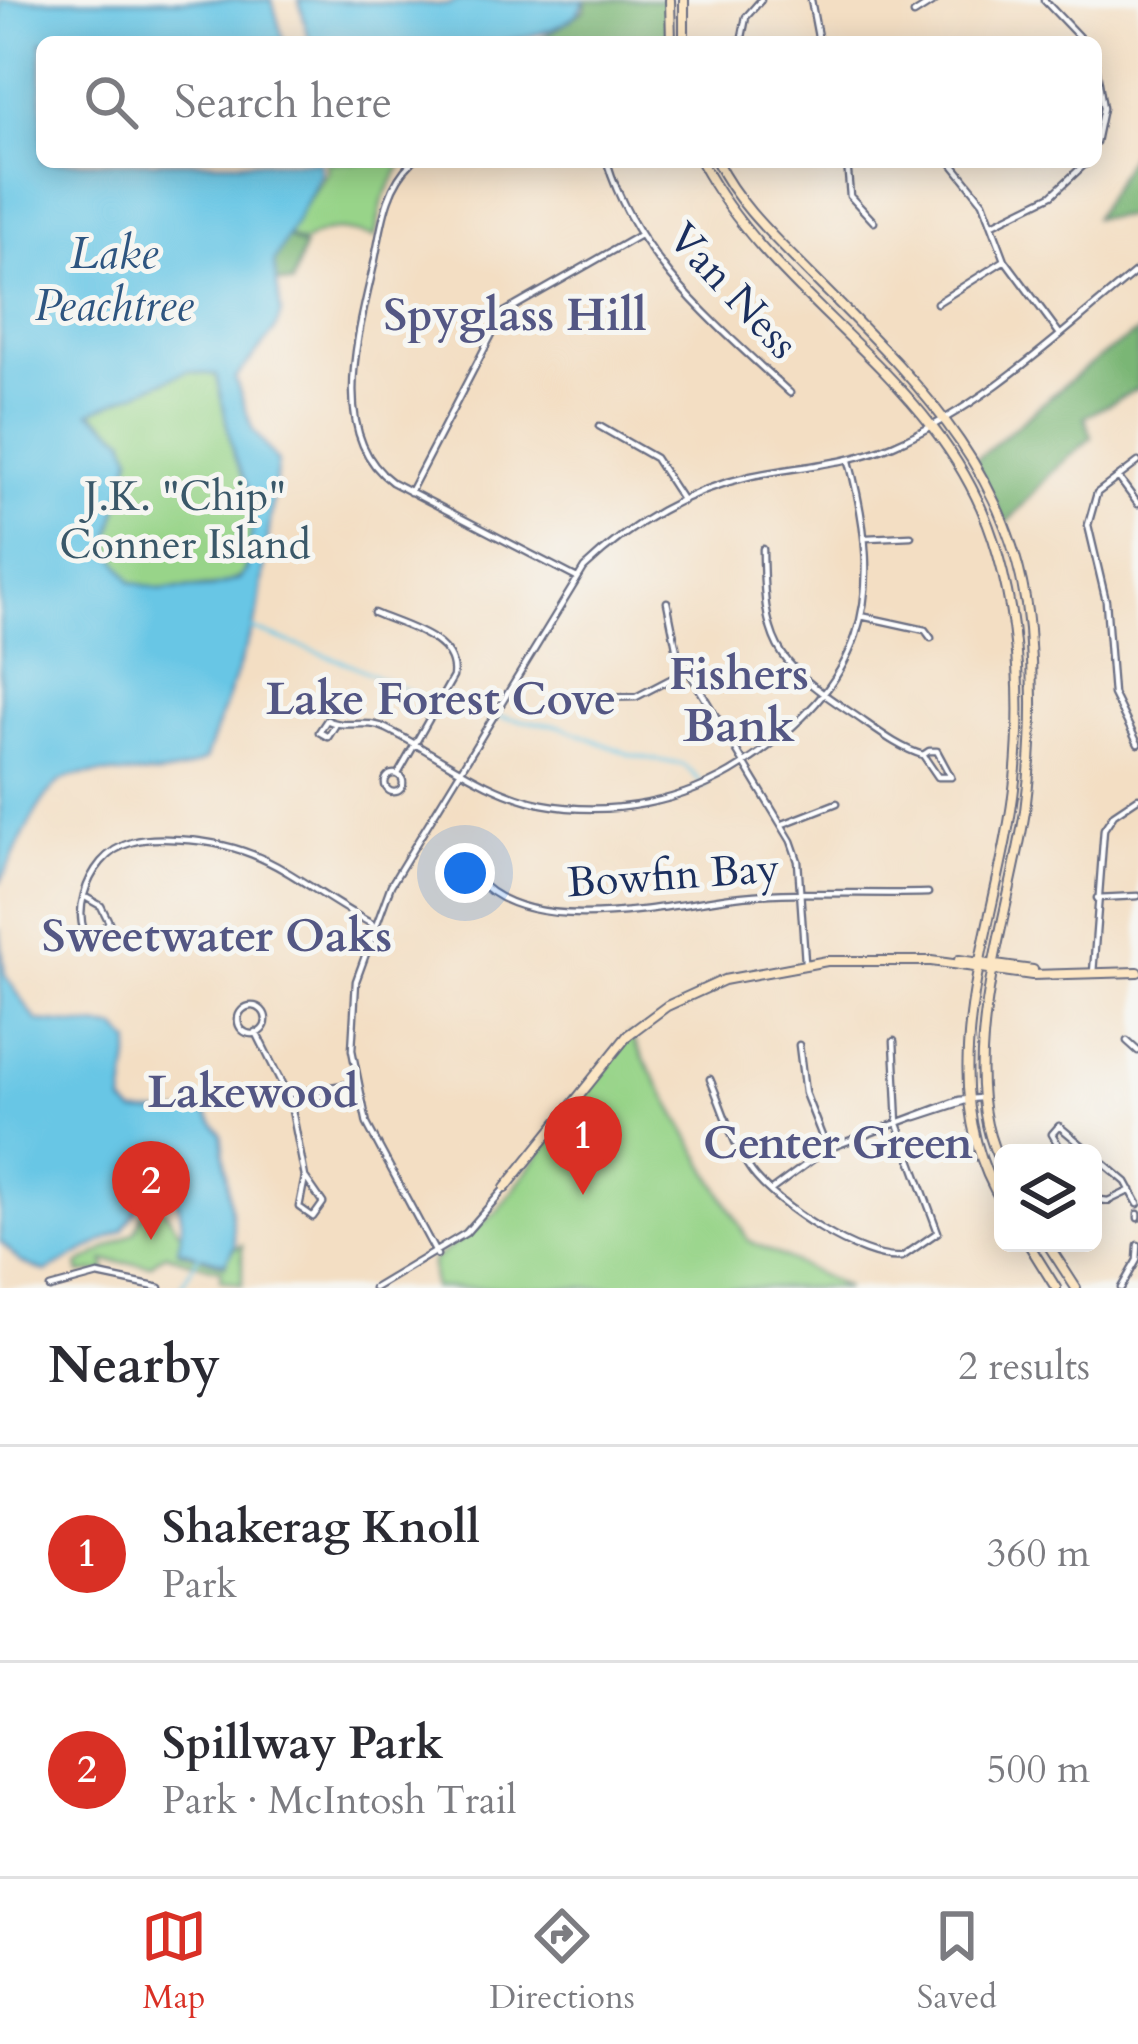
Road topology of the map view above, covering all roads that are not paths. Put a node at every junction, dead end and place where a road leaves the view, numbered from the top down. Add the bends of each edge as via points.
1 (670, 0) edge
2 (684, 0) edge
3 (761, 0) edge
4 (811, 0) edge
5 (936, 0) edge
6 (1044, 0) edge
7 (914, 14) dead end
8 (671, 36) edge
9 (684, 36) edge
10 (742, 36) edge
11 (818, 36) edge
12 (1078, 36) edge
13 (408, 168) edge
14 (610, 168) edge
15 (705, 168) edge
16 (722, 168) edge
17 (848, 168) edge
18 (955, 168) edge
19 (1081, 168) edge
20 (874, 222) dead end
21 (993, 224) junction
22 (640, 235) junction
23 (1005, 260) junction
24 (1138, 270) edge
25 (937, 303) dead end
26 (1060, 334) junction
27 (790, 392) dead end
28 (946, 418) junction
29 (934, 424) junction
30 (599, 426) dead end
31 (849, 461) junction
32 (1138, 462) edge
33 (1118, 477) junction
34 (410, 492) junction
35 (683, 500) junction
36 (1138, 504) edge
37 (911, 536) dead end
38 (867, 538) junction
39 (763, 549) dead end
40 (577, 578) junction
41 (667, 602) dead end
42 (374, 613) dead end
43 (861, 616) junction
44 (931, 638) dead end
45 (688, 670) junction
46 (824, 697) junction
47 (585, 698) dead end
48 (335, 726) dead end
49 (414, 745) junction
50 (1138, 745) edge
51 (923, 755) junction
52 (747, 762) junction
53 (463, 772) junction
54 (398, 774) dead end
55 (1138, 798) edge
56 (837, 802) dead end
57 (783, 824) junction
58 (483, 885) dead end
59 (928, 893) dead end
60 (802, 896) junction
61 (1138, 896) edge
62 (86, 898) junction
63 (1097, 898) junction
64 (372, 924) junction
65 (1002, 942) junction
66 (987, 945) junction
67 (806, 962) junction
68 (956, 962) junction
69 (983, 965) junction
70 (997, 967) junction
71 (1019, 971) junction
72 (1138, 972) edge
73 (1093, 974) junction
74 (993, 987) junction
75 (977, 992) junction
76 (256, 1032) junction
77 (894, 1041) dead end
78 (1127, 1041) dead end
79 (799, 1045) dead end
80 (1138, 1051) edge
81 (710, 1079) dead end
82 (356, 1087) junction
83 (288, 1097) junction
84 (980, 1098) junction
85 (965, 1101) junction
86 (898, 1124) junction
87 (1058, 1144) edge
88 (1079, 1144) edge
89 (994, 1148) edge
90 (827, 1149) junction
91 (1102, 1164) edge
92 (305, 1177) junction
93 (994, 1184) edge
94 (505, 1188) joint
95 (1131, 1190) junction
96 (770, 1191) junction
97 (1102, 1200) edge
98 (1138, 1204) edge
99 (1138, 1244) edge
100 (1034, 1252) edge
101 (1053, 1252) edge
102 (437, 1255) junction
103 (50, 1288) edge
104 (160, 1288) edge
105 (374, 1288) edge
106 (1056, 1288) edge
107 (1076, 1288) edge
108 (1121, 1288) edge

1 - 8 main road
2 - 9 main road
3 - 10 street
4 - 11 street
5 - 7 street
6 - 12 street
13 - 34 street via 388,194 353,374 368,455
14 - 22 street, Van Ness
15 - 29 main road via 748,230
16 - 28 main road via 759,222
17 - 20 street via 850,196
18 - 21 street
19 - 21 street via 1052,195
21 - 23 street
22 - 27 street, Van Ness via 704,314
22 - 34 street via 503,313
23 - 25 street
23 - 26 street
24 - 26 street
26 - 28 street via 1014,376
28 - 29 street
28 - 65 main road via 1006,524 1028,623 1029,775
29 - 31 street
29 - 66 main road via 986,518 1017,664 1015,783
30 - 35 street via 655,458
31 - 35 street via 748,477
31 - 38 street
32 - 33 street
33 - 36 street
33 - 50 street via 1097,493 1088,525 1106,601 1113,694
34 - 40 street
35 - 40 street via 630,528
37 - 38 street
38 - 43 street
39 - 46 street via 770,636 787,666
40 - 53 street
41 - 45 street via 670,637
42 - 49 street via 450,653 455,669
43 - 44 street
43 - 46 street
45 - 47 street via 636,697
45 - 52 street
46 - 51 street
46 - 52 street via 794,731
48 - 49 street via 379,725
49 - 53 street
49 - 54 street
51 - 51 street via 937,751 951,777 942,780
52 - 53 street via 702,788 652,803 560,806 516,797
52 - 57 street
53 - 64 street
55 - 63 street via 1104,829
56 - 57 street
57 - 60 street
58 - 60 street, Bowfin Bay via 537,912
59 - 60 street, Bowfin Bay
60 - 67 street
61 - 63 street
62 - 62 street via 84,931 98,935 109,922
62 - 64 street via 94,870 122,845 207,840 258,853
63 - 73 street
64 - 82 street via 353,996
65 - 70 main road
65 - 71 main road
66 - 68 main road
66 - 69 main road
67 - 68 main road
67 - 94 main road via 724,980 651,1015 597,1069
68 - 69 main road
68 - 75 main road via 972,974
69 - 70 main road
69 - 75 main road
70 - 71 main road
70 - 74 main road
71 - 73 main road
71 - 74 main road
72 - 73 main road
74 - 84 main road
75 - 85 main road
76 - 76 street via 267,1018 260,1007 236,1022
76 - 83 street
77 - 86 street
78 - 80 street
79 - 90 street via 805,1093
81 - 96 street via 750,1170
82 - 83 street
82 - 102 street via 386,1167
83 - 92 street
84 - 85 street
84 - 89 main road
85 - 86 street
85 - 93 main road
86 - 90 street
86 - 96 street via 937,1236 902,1257 866,1253
87 - 88 street via 1052,1134 1059,1126
90 - 96 street
91 - 95 street
92 - 92 street via 299,1207 313,1216 322,1203
94 - 102 street
95 - 97 street
95 - 98 street
99 - 108 street
100 - 106 main road
101 - 107 main road
102 - 105 street
103 - 104 street via 98,1275

